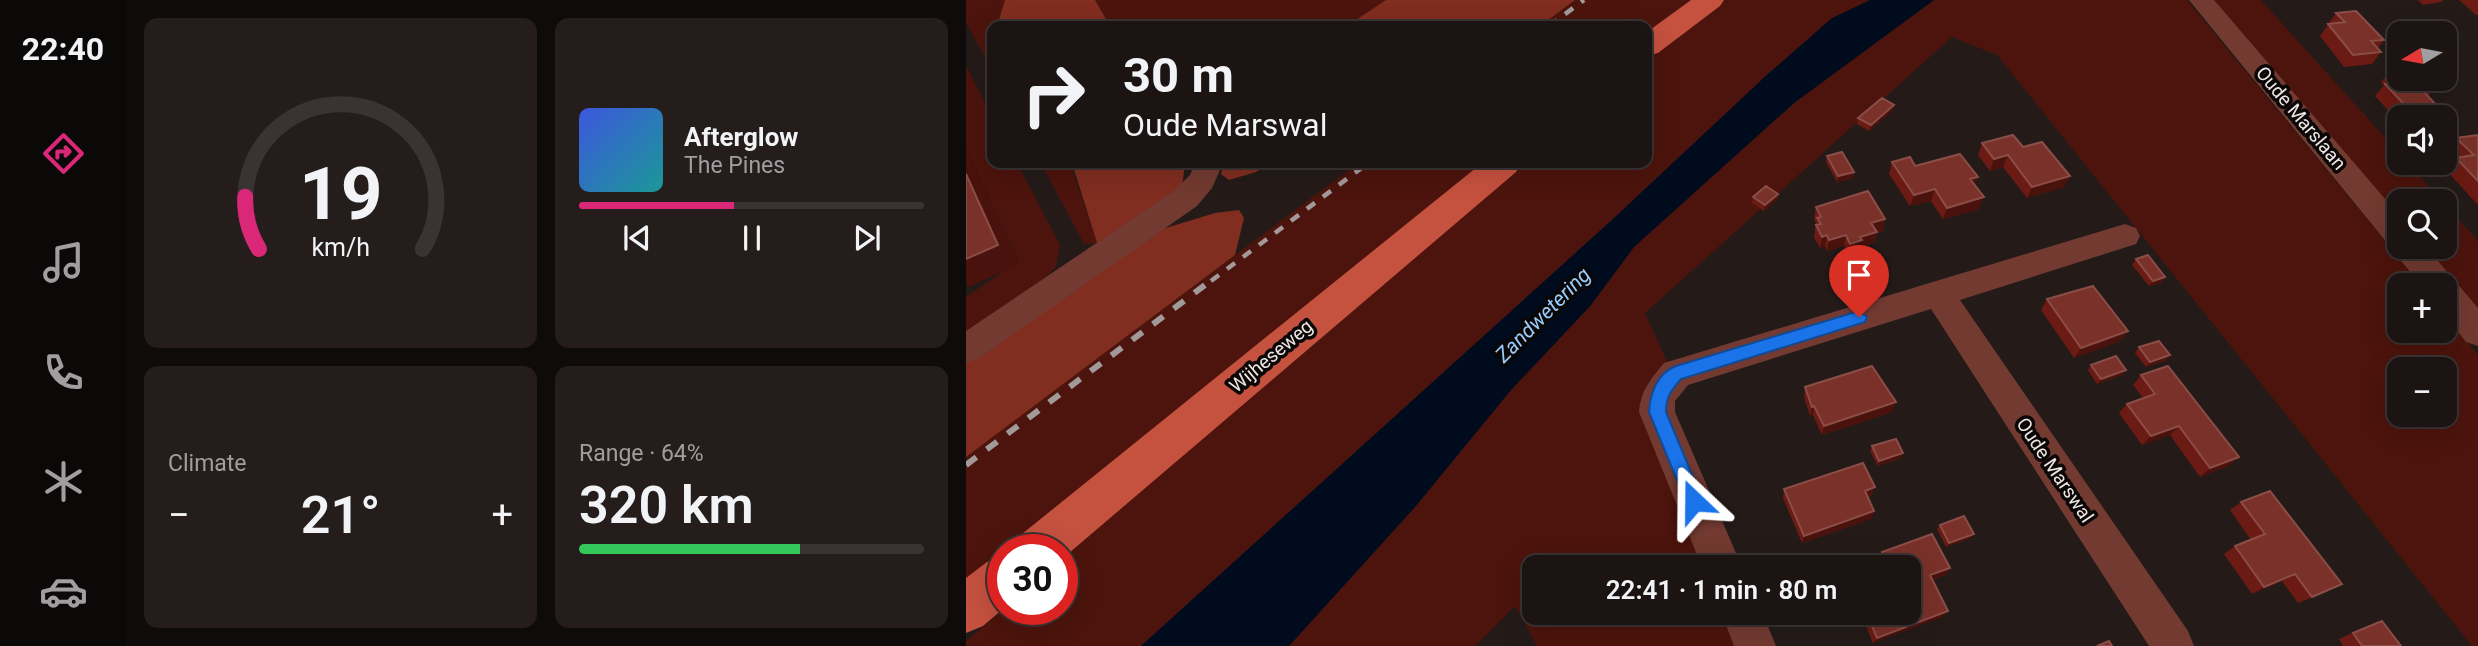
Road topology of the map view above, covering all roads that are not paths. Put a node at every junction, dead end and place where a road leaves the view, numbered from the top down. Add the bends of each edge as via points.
1 (1710, 0) edge
2 (2201, 0) edge
3 (1652, 42) edge
4 (1207, 168) edge
5 (1498, 168) edge
6 (2387, 222) edge
7 (2125, 236) dead end
8 (2418, 259) edge
9 (2430, 273) edge
10 (1938, 293) junction
11 (2457, 307) edge
12 (2478, 332) edge
13 (966, 349) edge
14 (1057, 534) edge
15 (1717, 555) edge
16 (987, 591) edge
17 (966, 609) edge
18 (1746, 625) edge
19 (1755, 646) edge
20 (2173, 646) edge

1 - 3 main road
2 - 6 street, Oude Marslaan
4 - 13 street via 1186,198
5 - 14 main road, Wijheseweg
7 - 10 street
8 - 9 street
10 - 15 street via 1676,374 1665,386 1658,396 1657,412
10 - 20 street, Oude Marswal
11 - 12 street
16 - 17 main road
18 - 19 street

